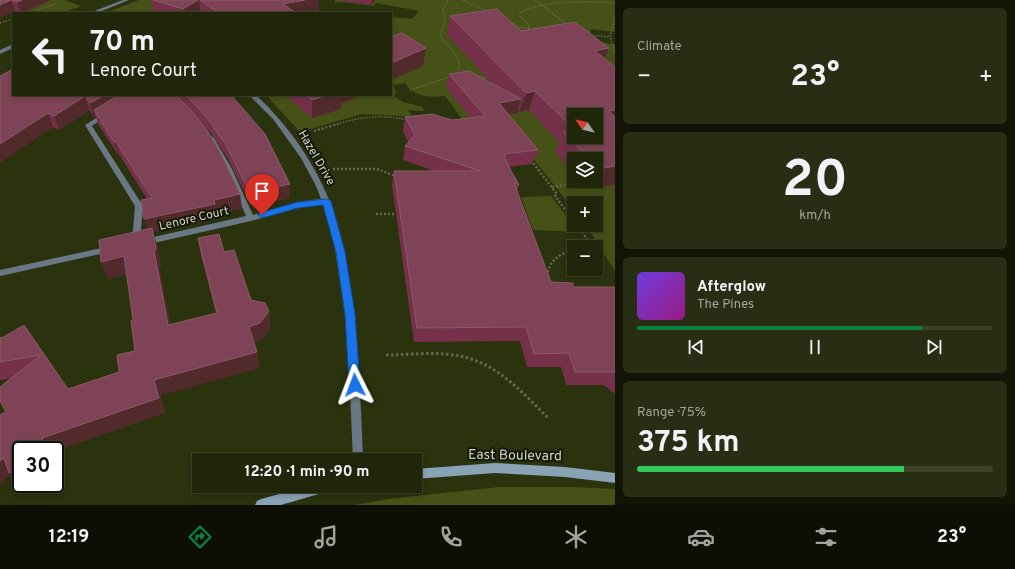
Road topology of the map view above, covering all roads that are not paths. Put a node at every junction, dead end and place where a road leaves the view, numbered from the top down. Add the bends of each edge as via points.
1 (127, 0) edge
2 (95, 12) edge
3 (12, 46) edge
4 (0, 52) edge
5 (253, 96) edge
6 (114, 110) edge
7 (205, 131) edge
8 (327, 201) junction
9 (251, 218) junction
10 (120, 247) edge
11 (0, 273) edge
12 (358, 453) edge
13 (422, 473) edge
14 (615, 478) edge
15 (304, 493) edge
16 (261, 505) edge

1 - 2 street
3 - 4 street
5 - 8 street, Hazel Drive via 289,135
6 - 9 street, Lenore Court via 88,125 139,206 136,244
7 - 9 street via 230,169
8 - 9 street, Lenore Court via 298,205
8 - 12 street, Hazel Drive via 340,252 350,314
10 - 11 street
13 - 14 street, East Boulevard via 495,468
15 - 16 street

